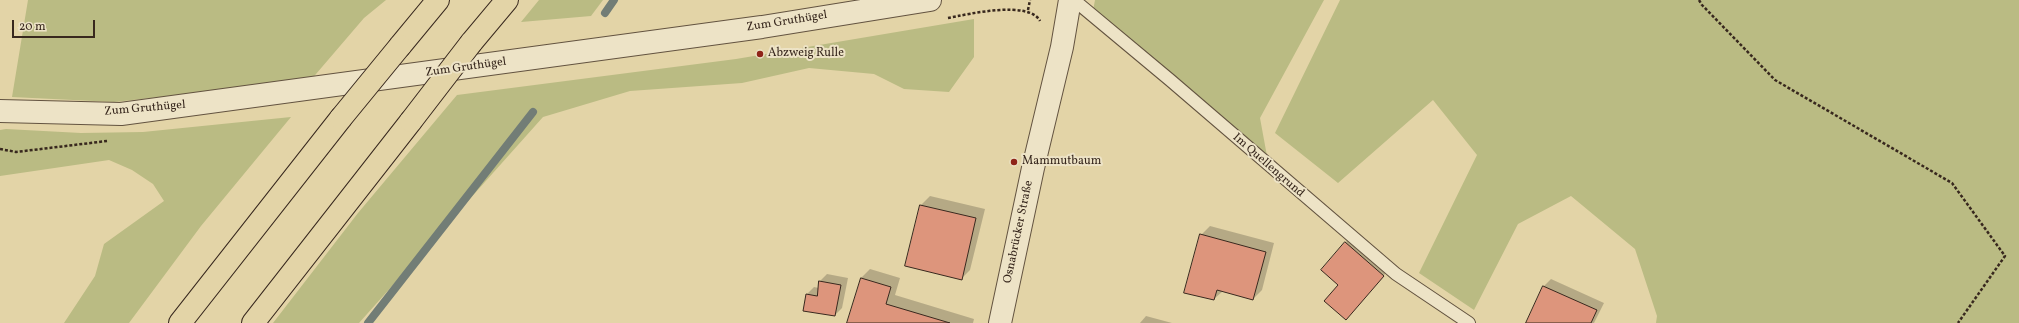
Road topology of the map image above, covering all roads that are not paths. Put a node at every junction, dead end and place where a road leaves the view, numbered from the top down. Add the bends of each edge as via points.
1 (438, 0) edge
2 (507, 0) edge
3 (930, 0) edge
4 (1070, 0) edge
5 (1074, 0) edge
6 (0, 111) edge
7 (180, 323) edge
8 (253, 323) edge
9 (1000, 323) edge
10 (1469, 323) edge

1 - 7 highway, bridge via 340,118
2 - 8 highway, bridge
3 - 6 street, Zum Gruthügel via 762,26 121,114
4 - 9 street, Osnabrücker Straße via 1062,47
5 - 10 lane, Im Quellengrund via 1396,274

